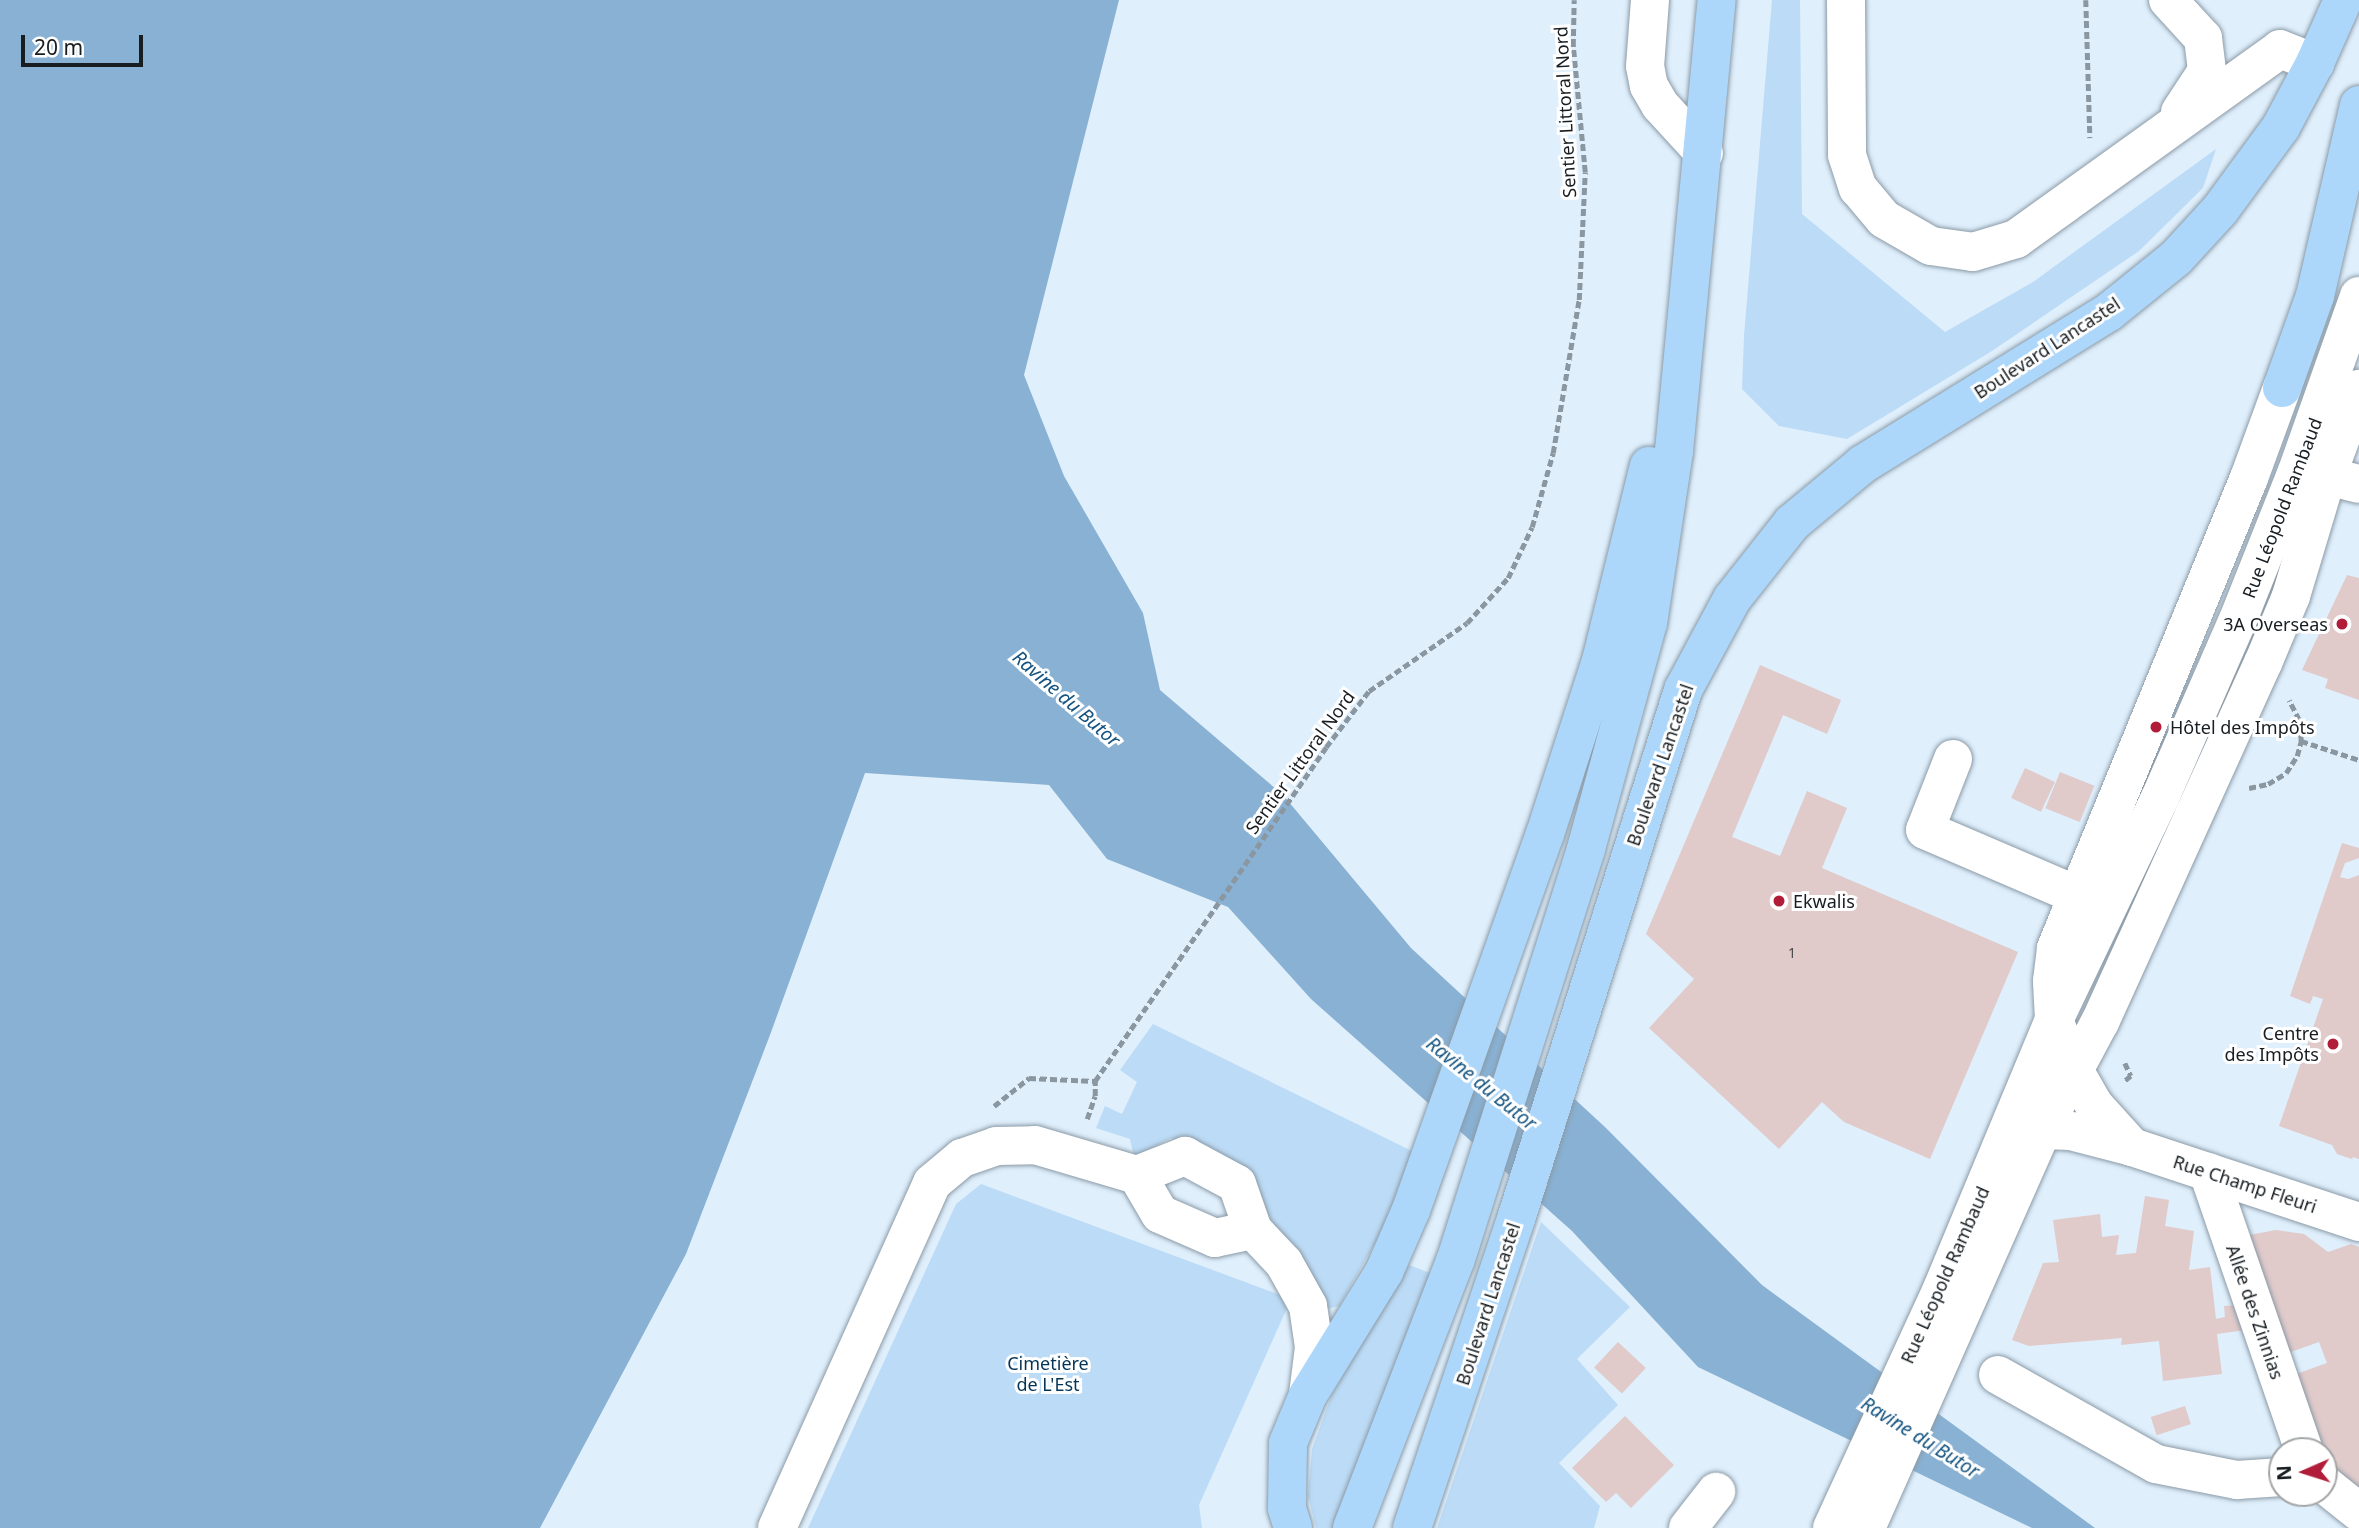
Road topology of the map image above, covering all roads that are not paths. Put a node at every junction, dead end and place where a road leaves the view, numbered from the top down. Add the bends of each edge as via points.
1 (1650, 0) edge
2 (1717, 0) edge
3 (1846, 0) edge
4 (2168, 0) edge
5 (2343, 0) edge
6 (2315, 63) junction
7 (2359, 105) edge
8 (2173, 124) junction
9 (1704, 153) junction
10 (2359, 296) edge
11 (1691, 297) junction
12 (2282, 388) joint
13 (2359, 389) edge
14 (2343, 480) edge
15 (1953, 760) dead end
16 (2077, 895) junction
17 (2054, 1020) junction
18 (2074, 1070) junction
19 (2042, 1130) junction
20 (2132, 1147) junction
21 (2208, 1172) junction
22 (1137, 1175) junction
23 (2359, 1222) edge
24 (1253, 1230) junction
25 (1949, 1304) junction
26 (1998, 1375) dead end
27 (1308, 1395) junction
28 (2299, 1437) edge
29 (2268, 1478) edge
30 (1716, 1492) dead end
31 (2338, 1495) edge
32 (2359, 1512) edge
33 (1357, 1517) edge
34 (1414, 1525) edge
35 (777, 1528) edge
36 (1293, 1528) edge
37 (1688, 1528) edge
38 (1832, 1528) edge
39 (1866, 1528) edge

1 - 9 street via 1648,86
2 - 9 main road
3 - 8 street via 1847,155 1858,188 1884,219 1931,246 1973,252 2016,239
4 - 8 street via 2203,38 2207,71
5 - 6 main road, Boulevard Lancastel
6 - 8 street via 2280,49
6 - 34 main road, Boulevard Lancastel via 2259,159 2176,258 2109,312 1863,464 1792,523 1732,599 1683,690
7 - 12 main road via 2315,296
9 - 11 main road
10 - 17 street, Rue Léopold Rambaud via 2296,474 2240,613 2160,798
11 - 27 main road via 1601,661 1545,834 1411,1210 1384,1272
11 - 33 main road via 1648,623 1586,849 1456,1259
12 - 16 street, Rue Léopold Rambaud
13 - 14 street, Rue Léopold Rambaud
14 - 18 street, Rue Léopold Rambaud via 2100,1022
15 - 16 street via 1925,830
16 - 17 street, Rue Léopold Rambaud via 2056,948
17 - 18 street, Rue Léopold Rambaud
17 - 25 street, Rue Léopold Rambaud
18 - 19 street, Rue Léopold Rambaud
18 - 20 street, Rue Champ Fleuri via 2094,1105
19 - 20 street, Rue Champ Fleuri via 2071,1131
19 - 25 street, Rue Léopold Rambaud
20 - 21 street, Rue Champ Fleuri
21 - 23 street, Rue Champ Fleuri
21 - 28 street, Allée des Zinnias
22 - 24 street via 1160,1214 1215,1238
22 - 24 street via 1185,1156 1237,1184
22 - 35 street via 1035,1145 996,1146 962,1158 932,1184
24 - 27 street via 1284,1263 1308,1306 1314,1347
25 - 38 street, Rue Léopold Rambaud
25 - 39 street, Rue Léopold Rambaud
26 - 29 street via 2156,1464 2237,1480
27 - 36 main road via 1288,1443 1287,1508
30 - 37 street
31 - 32 street

